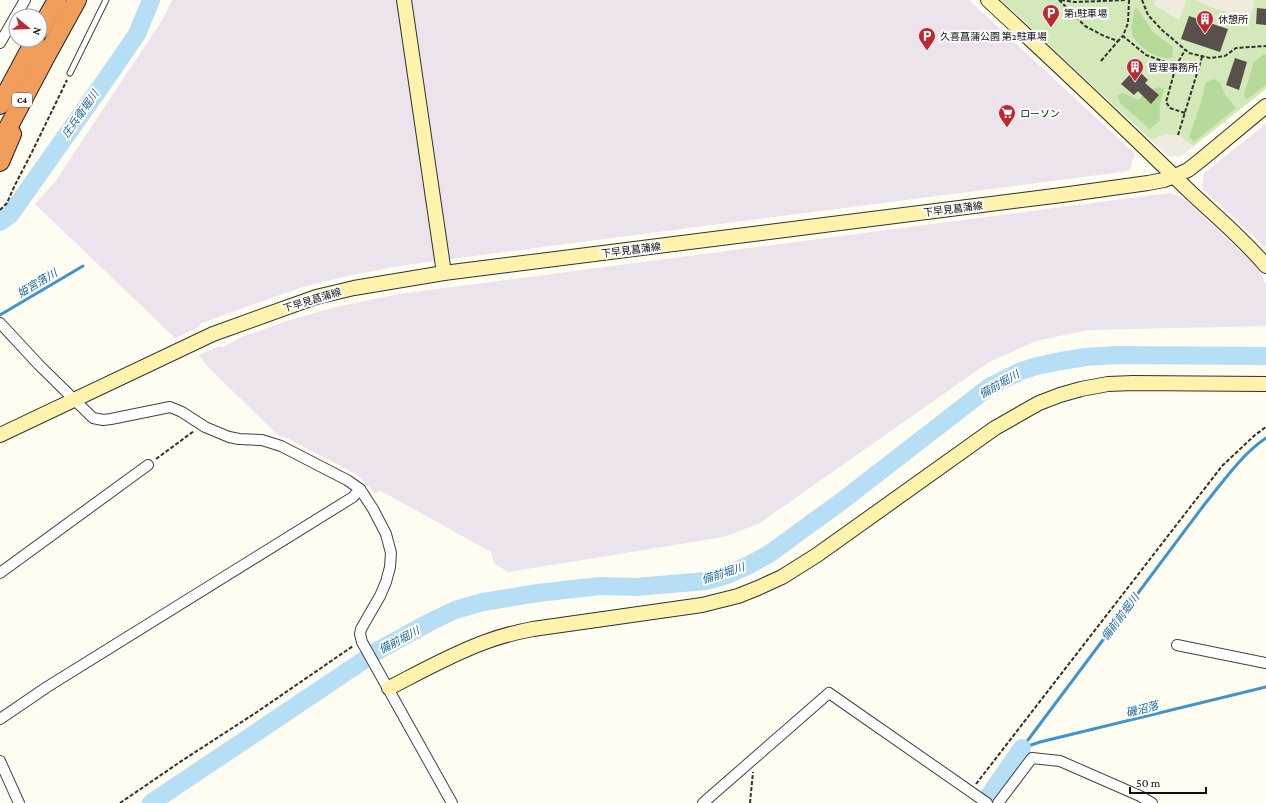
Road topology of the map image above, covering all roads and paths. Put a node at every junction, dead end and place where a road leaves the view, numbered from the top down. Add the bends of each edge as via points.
1 (25, 0) edge
2 (57, 0) edge
3 (77, 0) edge
4 (105, 0) edge
5 (404, 0) edge
6 (988, 0) edge
7 (1060, 0) edge
8 (1126, 0) edge
9 (1129, 0) edge
10 (1142, 0) edge
11 (48, 14) edge
12 (1123, 36) junction
13 (1118, 41) junction
14 (0, 42) edge
15 (1266, 46) edge
16 (21, 48) edge
17 (31, 48) edge
18 (1185, 50) junction
19 (1202, 57) junction
20 (45, 58) junction
21 (1101, 61) dead end
22 (1176, 66) junction
23 (70, 73) joint
24 (0, 84) edge
25 (0, 105) edge
26 (1266, 106) edge
27 (1185, 113) junction
28 (1178, 135) dead end
29 (0, 143) edge
30 (0, 162) edge
31 (1175, 176) junction
32 (0, 210) edge
33 (1266, 266) edge
34 (444, 273) junction
35 (0, 323) edge
36 (1266, 384) edge
37 (74, 399) junction
38 (201, 424) junction
39 (1266, 427) edge
40 (0, 435) edge
41 (148, 464) joint
42 (360, 489) junction
43 (0, 573) edge
44 (362, 642) junction
45 (1177, 645) dead end
46 (1266, 663) edge
47 (386, 684) junction
48 (0, 718) edge
49 (0, 761) edge
50 (750, 761) junction
51 (972, 793) junction
52 (19, 803) edge
53 (120, 803) edge
54 (452, 803) edge
55 (703, 803) edge
56 (750, 803) edge
57 (987, 803) edge
58 (998, 803) edge
59 (1152, 803) edge

1 - 14 street
2 - 11 highway
3 - 20 highway, C4
4 - 23 lane
5 - 34 street
6 - 31 street
7 - 8 path
7 - 13 path via 1085,26
9 - 12 path via 1128,23
10 - 18 path via 1148,15
12 - 13 path
12 - 22 path via 1146,55
13 - 21 path
15 - 19 path via 1236,48 1225,56
16 - 24 highway
17 - 25 highway, C4
18 - 19 path
18 - 22 path
19 - 27 path
20 - 29 highway, C4
20 - 30 highway
22 - 27 path via 1166,102 1170,108
23 - 32 path via 7,202
26 - 31 street, 下早見菖蒲線 via 1188,170
27 - 28 path
31 - 33 street via 1255,252
31 - 34 street, 下早見菖蒲線 via 1148,184
34 - 37 street, 下早見菖蒲線 via 316,297 213,334
35 - 37 street
36 - 47 street via 1108,384 1060,395 1028,409 995,428 817,555 782,577 758,588 702,605 509,634
37 - 38 street via 98,420 170,407
37 - 40 street, 下早見菖蒲線
38 - 41 path
38 - 42 street via 229,437 262,440 281,446
39 - 51 path via 1222,466
41 - 43 street
42 - 44 street via 386,534 391,553 386,582 361,629
42 - 48 street via 353,497
44 - 47 street
44 - 53 path
45 - 46 street
47 - 54 street
49 - 52 street
50 - 51 street via 829,693
50 - 55 street
50 - 56 path via 754,765
51 - 57 street
58 - 59 street via 1032,758 1060,761

